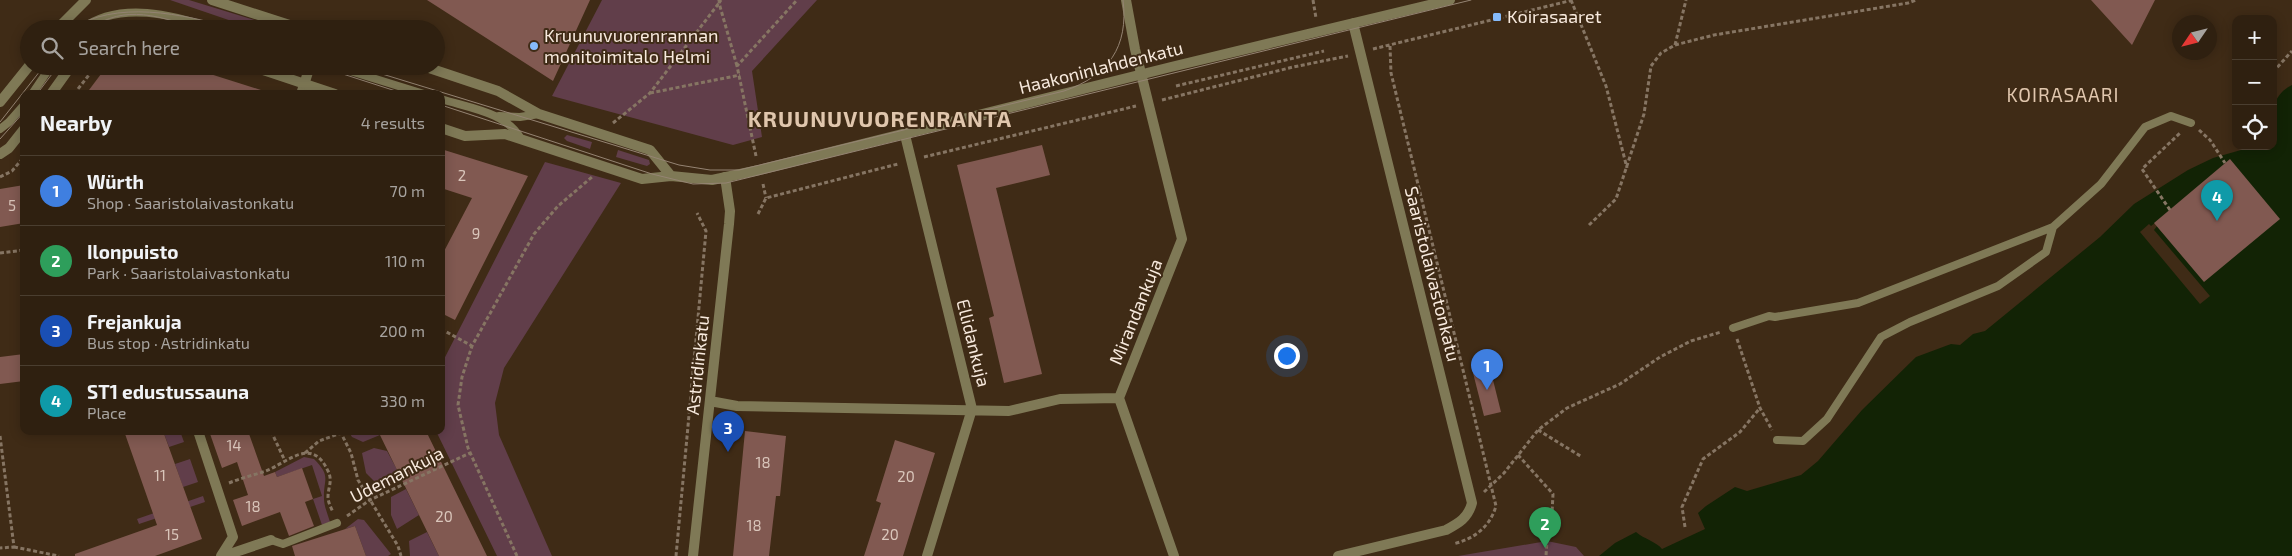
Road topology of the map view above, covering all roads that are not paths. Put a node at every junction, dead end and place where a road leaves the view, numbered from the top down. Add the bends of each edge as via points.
1 (86, 0) edge
2 (212, 0) edge
3 (1126, 0) edge
4 (1450, 0) edge
5 (66, 20) edge
6 (92, 20) edge
7 (189, 20) edge
8 (274, 20) edge
9 (1352, 23) junction
10 (445, 74) edge
11 (22, 75) edge
12 (45, 75) edge
13 (65, 75) edge
14 (279, 75) edge
15 (307, 75) edge
16 (363, 75) edge
17 (1141, 75) junction
18 (304, 83) junction
19 (35, 90) edge
20 (54, 90) edge
21 (302, 90) edge
22 (324, 90) edge
23 (411, 90) edge
24 (445, 100) edge
25 (0, 102) edge
26 (20, 110) edge
27 (539, 114) junction
28 (497, 116) junction
29 (2191, 122) road end
30 (0, 129) edge
31 (445, 129) edge
32 (20, 134) edge
33 (905, 135) junction
34 (521, 139) junction
35 (0, 154) edge
36 (670, 176) junction
37 (725, 177) junction
38 (2053, 227) junction
39 (1733, 328) road end
40 (1119, 398) junction
41 (710, 401) junction
42 (972, 409) junction
43 (199, 435) edge
44 (1777, 440) road end
45 (337, 523) road end
46 (271, 540) joint
47 (223, 556) edge
48 (693, 556) edge
49 (927, 556) edge
50 (1174, 556) edge
51 (1338, 556) edge

1 - 5 street
2 - 8 street
3 - 17 street, Mirandankuja
4 - 9 street, Haakoninlahdenkatu
6 - 7 lane via 108,12 132,8 157,10
9 - 17 street, Haakoninlahdenkatu
9 - 51 street, Saaristolaivastonkatu via 1472,503 1469,514 1446,530
10 - 27 street, Haakoninlahdenkatu via 498,91
11 - 25 street
12 - 19 lane
13 - 20 street
14 - 18 street
15 - 18 street
16 - 23 lane
17 - 33 street, Haakoninlahdenkatu
17 - 40 street, Mirandankuja via 1182,239
18 - 21 street
18 - 22 street
24 - 28 lane, Haakoninlahdenkatu
26 - 30 lane
27 - 28 lane, Haakoninlahdenkatu
27 - 36 street, Haakoninlahdenkatu via 650,150
28 - 34 lane, Haakoninlahdenkatu via 515,128
29 - 38 lane via 2171,116 2144,127 2101,184
31 - 34 street, Haakoninlahdenkatu via 465,136 505,134
32 - 35 street
33 - 37 street, Haakoninlahdenkatu
33 - 42 street, Ellidankuja
34 - 36 street, Haakoninlahdenkatu via 642,179
36 - 37 street, Haakoninlahdenkatu
37 - 41 street, Astridinkatu via 730,211
38 - 39 lane via 1858,303 1769,316
38 - 44 lane via 2046,252 1998,286 1910,322 1881,338 1826,419 1803,441
40 - 42 street via 1060,400 1009,411
40 - 50 street
41 - 42 street via 737,406
41 - 48 street, Astridinkatu
42 - 49 street, Ellidankuja
43 - 47 street via 232,537
45 - 46 lane via 283,544
46 - 47 street

